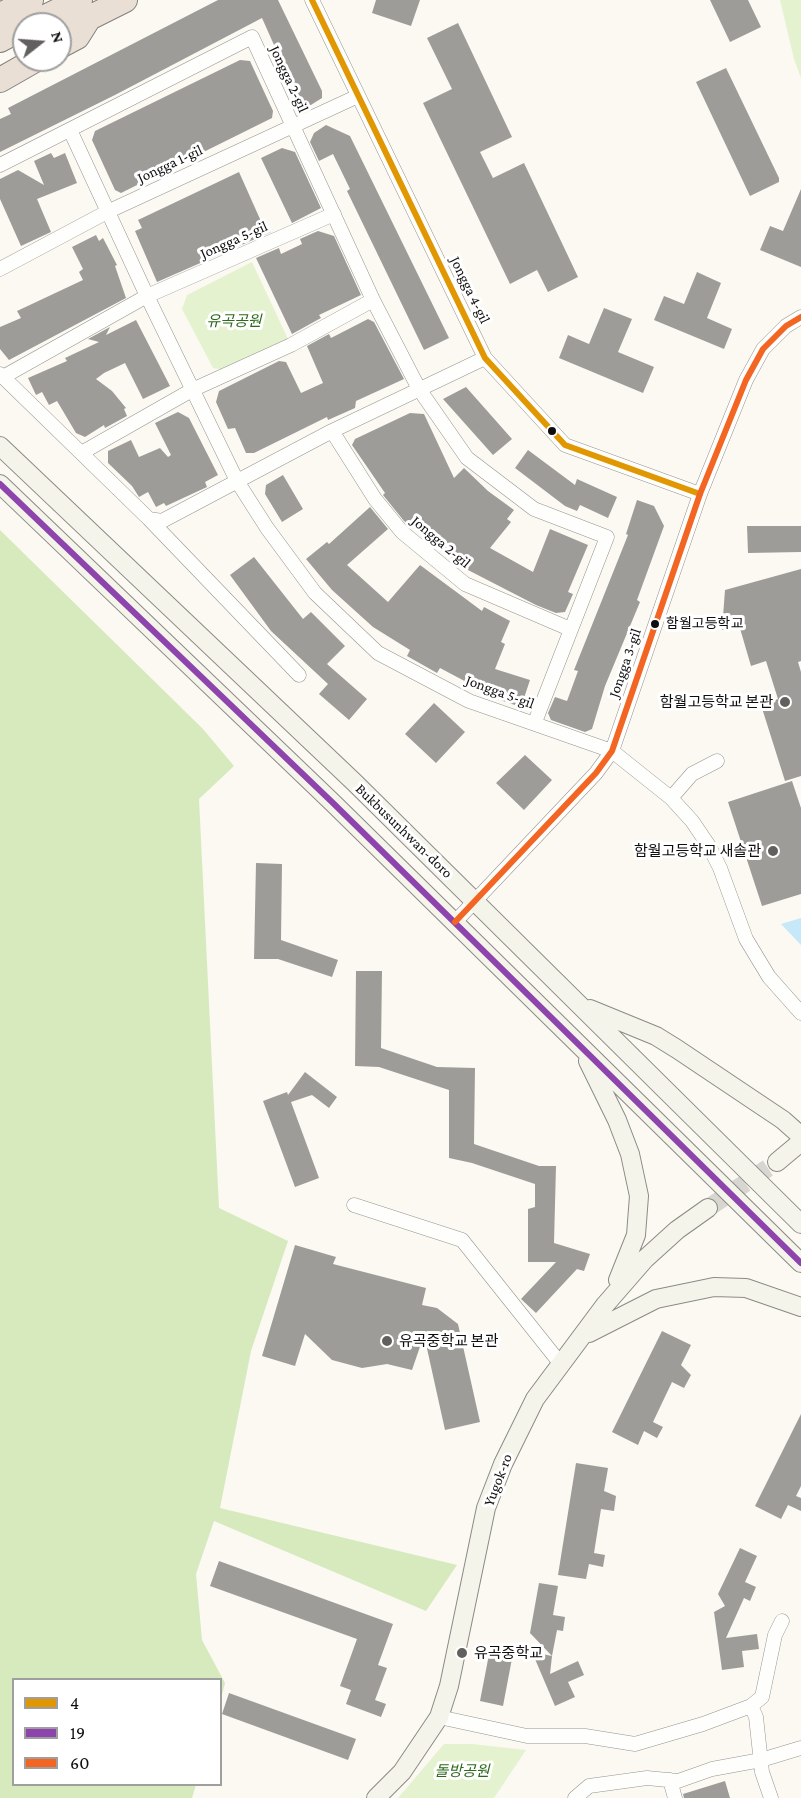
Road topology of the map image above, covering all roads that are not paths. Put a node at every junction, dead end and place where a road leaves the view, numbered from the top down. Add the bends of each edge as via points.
1 (125, 0) edge
2 (312, 0) edge
3 (85, 9) edge
4 (69, 12) edge
5 (72, 39) edge
6 (14, 72) edge
7 (0, 80) edge
8 (358, 96) junction
9 (293, 125) junction
10 (70, 130) junction
11 (0, 165) edge
12 (107, 212) junction
13 (334, 214) junction
14 (0, 269) edge
15 (147, 296) junction
16 (373, 300) junction
17 (801, 317) edge
18 (485, 358) junction
19 (2, 375) edge
20 (419, 389) junction
21 (192, 390) junction
22 (332, 431) junction
23 (0, 446) edge
24 (83, 452) junction
25 (237, 481) junction
26 (0, 484) edge
27 (700, 494) junction
28 (149, 519) junction
29 (570, 629) junction
30 (299, 675) dead end
31 (535, 722) junction
32 (612, 751) junction
33 (717, 761) dead end
34 (671, 798) junction
35 (475, 901) junction
36 (454, 922) junction
37 (581, 1005) junction
38 (801, 1013) edge
39 (576, 1041) junction
40 (801, 1136) edge
41 (801, 1142) edge
42 (777, 1162) tunnel mouth
43 (354, 1205) dead end
44 (708, 1208) tunnel mouth
45 (801, 1224) edge
46 (801, 1263) edge
47 (605, 1305) junction
48 (801, 1307) edge
49 (580, 1339) junction
50 (560, 1362) junction
51 (782, 1621) dead end
52 (751, 1706) junction
53 (439, 1717) junction
54 (801, 1748) edge
55 (761, 1760) junction
56 (670, 1780) junction
57 (376, 1798) edge
58 (575, 1798) edge
59 (675, 1798) edge
60 (771, 1798) edge

1 - 3 highway
2 - 8 street, Jongga 4-gil
3 - 4 highway
3 - 5 highway
6 - 7 highway
8 - 9 street, Jongga 1-gil
8 - 18 street, Jongga 4-gil
9 - 10 street, Jongga 2-gil via 252,37
9 - 12 street, Jongga 1-gil
9 - 13 street, Jongga 2-gil
10 - 11 street, Jongga 2-gil
10 - 12 street, Jongga 5-gil
12 - 14 street, Jongga 1-gil
12 - 15 street, Jongga 5-gil
13 - 15 street, Jongga 5-gil
13 - 16 street, Jongga 2-gil
15 - 19 street, Jongga 5-gil
15 - 21 street, Jongga 5-gil
16 - 20 street, Jongga 2-gil
16 - 21 street via 291,345
17 - 27 street, Jongga 3-gil via 763,349 746,380
18 - 20 street
18 - 27 street, Jongga 4-gil via 565,445
19 - 24 street
20 - 22 street
20 - 29 street, Jongga 2-gil via 467,458 534,509 607,537
21 - 24 street
21 - 25 street, Jongga 5-gil
22 - 25 street
22 - 29 street, Jongga 2-gil via 375,499 402,532 465,584
23 - 35 main road, Bukbusunhwan-doro
24 - 28 street
25 - 28 street via 162,521
25 - 31 street, Jongga 5-gil via 315,593 378,653 469,701
26 - 36 main road, Bukbusunhwan-doro
27 - 32 street, Jongga 3-gil
28 - 30 street
29 - 31 street
31 - 32 street, Jongga 5-gil
32 - 34 street, Jongga 5-gil
32 - 35 street, Jongga 3-gil via 596,773
33 - 34 street via 692,774
34 - 38 street, Jongga 5-gil via 709,846 746,939 769,977
35 - 36 street, Jongga 3-gil
35 - 37 main road, Bukbusunhwan-doro
36 - 39 main road, Bukbusunhwan-doro
37 - 40 main road via 656,1036
37 - 45 main road, Bukbusunhwan-doro
39 - 46 main road, Bukbusunhwan-doro
39 - 47 main road via 617,1120 630,1154 639,1196 630,1256
41 - 42 main road
43 - 50 street via 462,1240
44 - 47 main road, Yugok-ro via 645,1259
47 - 49 main road, Yugok-ro
48 - 49 main road via 746,1288 714,1287 656,1299
49 - 50 main road, Yugok-ro
50 - 53 main road, Yugok-ro via 518,1432 486,1508
51 - 52 street via 775,1635 762,1697
52 - 53 street via 635,1743 585,1736 527,1736
52 - 55 street
53 - 57 main road, Yugok-ro via 402,1772
54 - 55 street
55 - 56 street
55 - 60 street
56 - 58 street via 647,1778 590,1786
56 - 59 street

